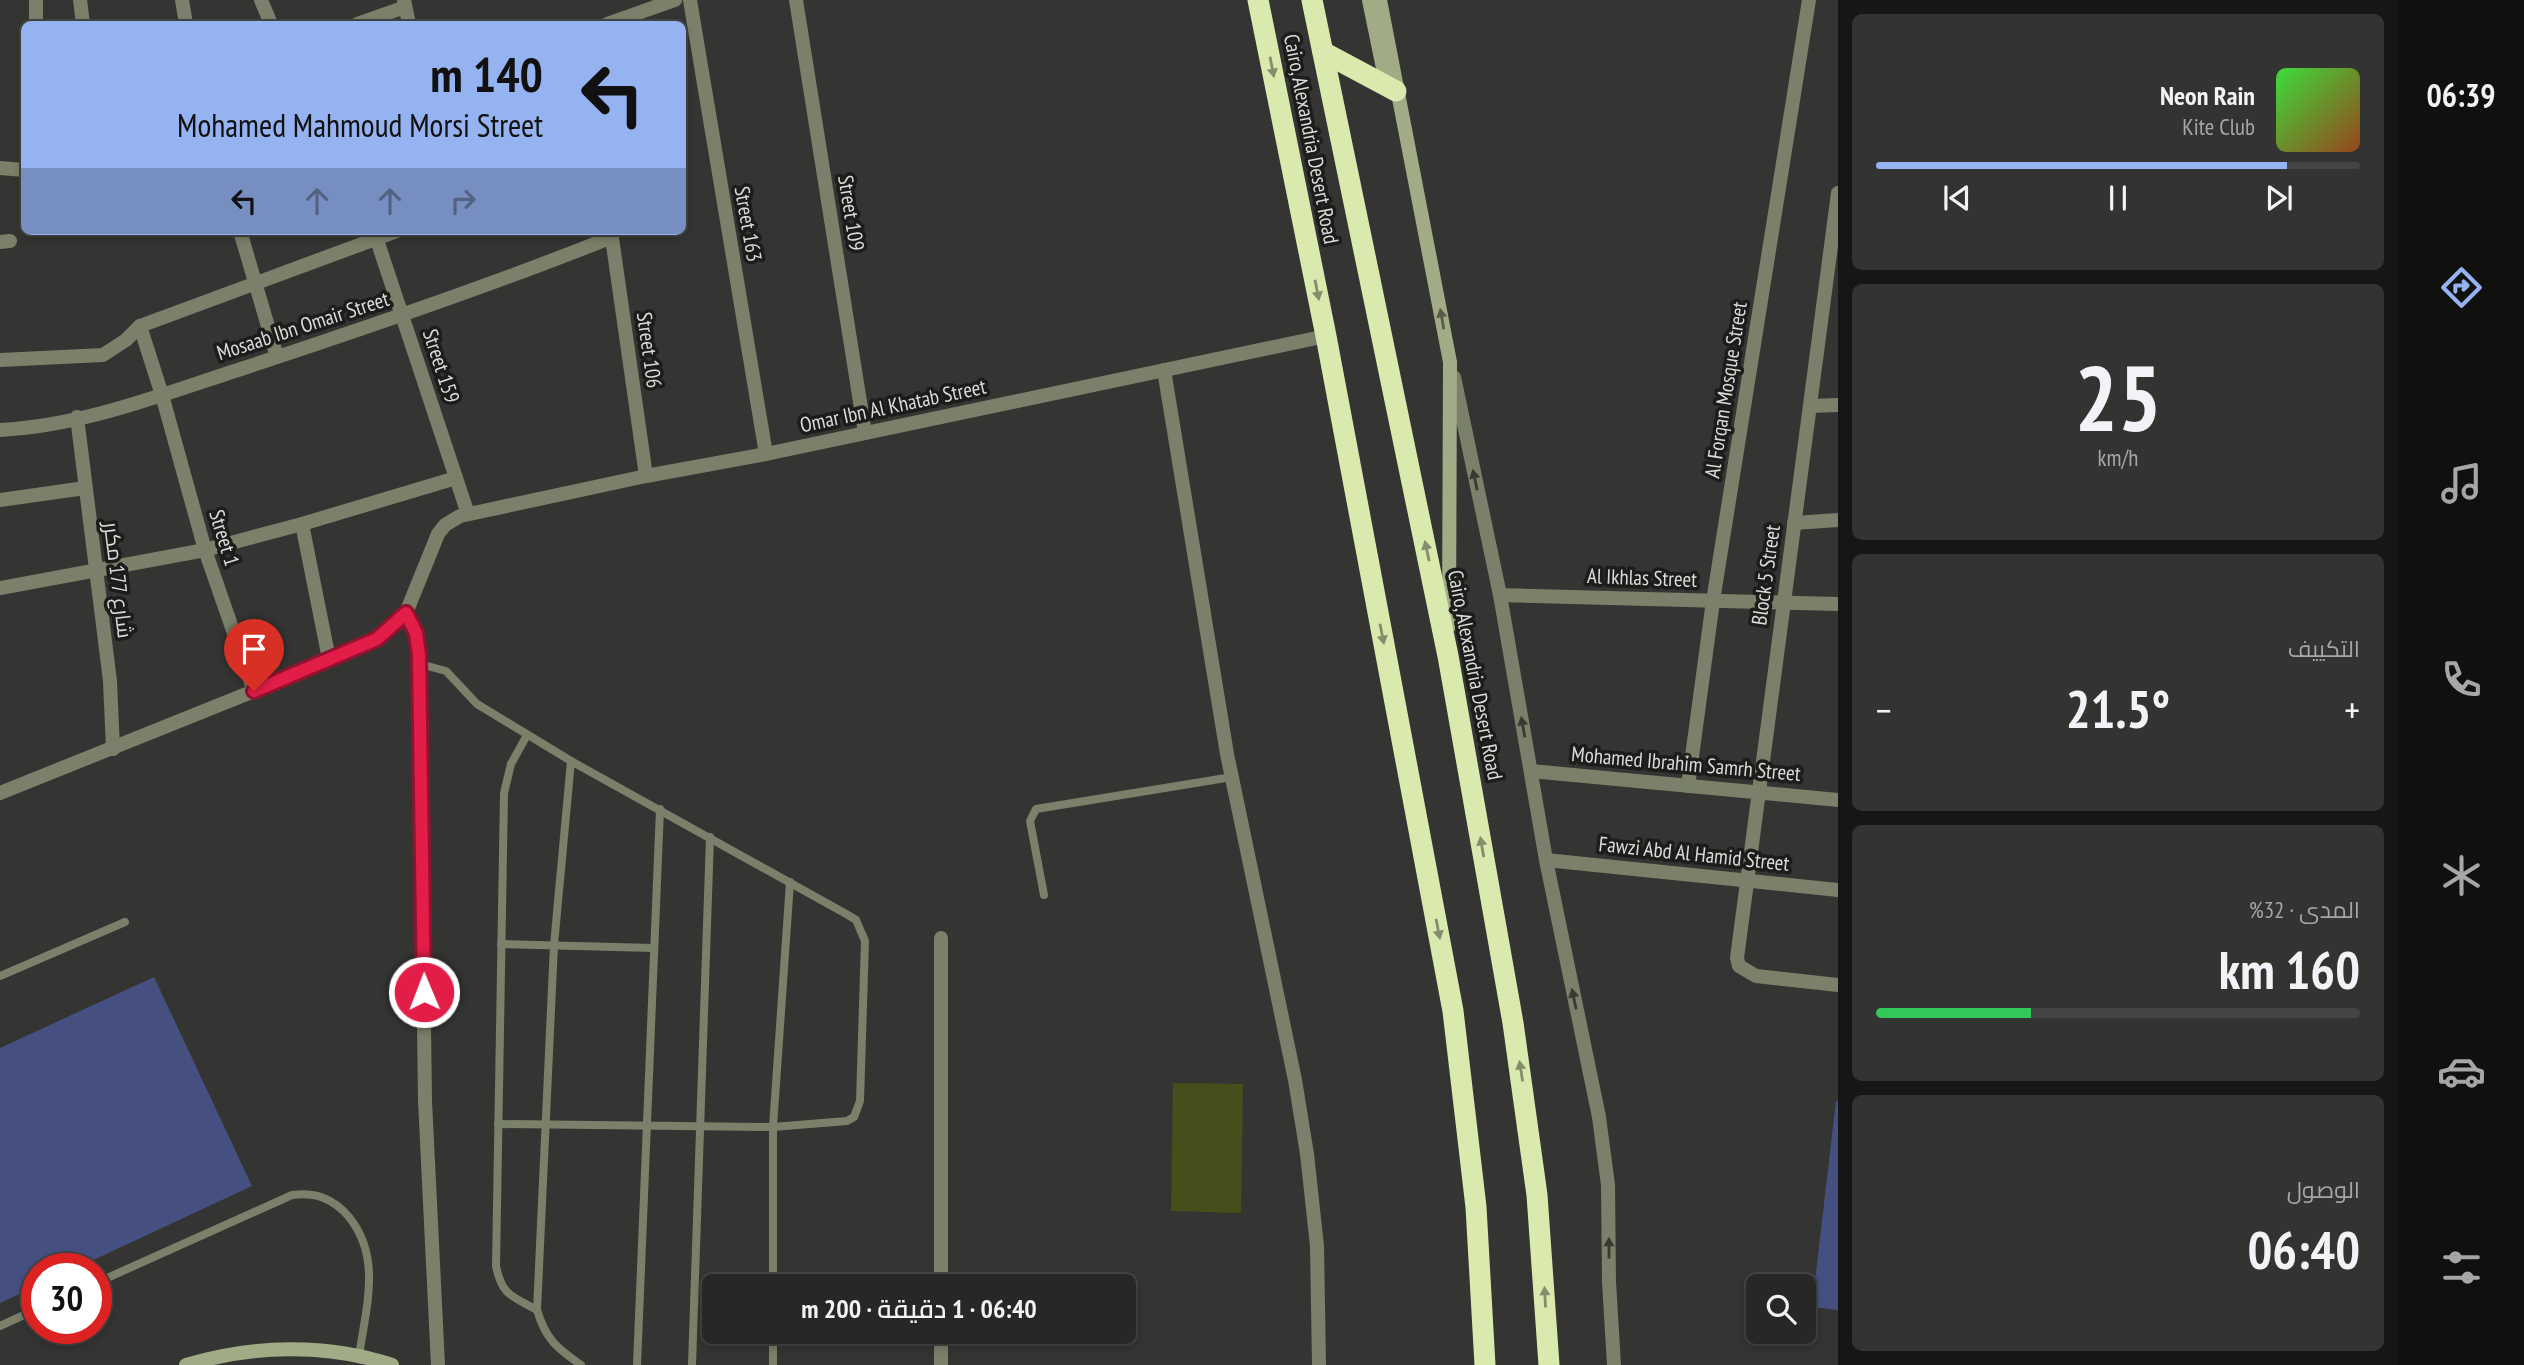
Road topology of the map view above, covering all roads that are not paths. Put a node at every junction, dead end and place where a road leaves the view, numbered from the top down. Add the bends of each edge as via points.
1 (36, 0) edge
2 (80, 0) edge
3 (182, 0) edge
4 (261, 0) edge
5 (675, 0) edge
6 (690, 0) edge
7 (796, 0) edge
8 (1258, 0) edge
9 (1312, 0) edge
10 (1369, 0) edge
11 (1380, 0) edge
12 (1809, 0) edge
13 (404, 4) edge
14 (36, 21) dead end
15 (83, 21) edge
16 (186, 21) edge
17 (270, 21) edge
18 (364, 21) edge
19 (408, 21) edge
20 (616, 21) edge
21 (1323, 52) junction
22 (1396, 91) junction
23 (0, 168) edge
24 (21, 170) edge
25 (1838, 196) edge
26 (241, 235) edge
27 (373, 235) edge
28 (375, 235) edge
29 (609, 235) edge
30 (611, 235) edge
31 (255, 283) junction
32 (402, 315) junction
33 (140, 326) junction
34 (1326, 336) junction
35 (277, 357) junction
36 (0, 360) edge
37 (1450, 362) junction
38 (1164, 370) junction
39 (162, 395) junction
40 (1838, 405) edge
41 (1810, 406) junction
42 (76, 418) junction
43 (0, 430) edge
44 (866, 433) junction
45 (766, 454) junction
46 (646, 476) junction
47 (456, 478) junction
48 (85, 488) junction
49 (0, 500) edge
50 (468, 514) junction
51 (1838, 520) edge
52 (1794, 523) junction
53 (302, 524) junction
54 (205, 550) junction
55 (96, 571) junction
56 (0, 588) edge
57 (1500, 594) junction
58 (1713, 601) junction
59 (1784, 603) junction
60 (1838, 604) edge
61 (406, 613) junction
62 (1448, 656) junction
63 (329, 659) junction
64 (420, 664) junction
65 (254, 691) junction
66 (527, 734) junction
67 (113, 748) junction
68 (571, 761) junction
69 (1531, 771) junction
70 (1232, 777) junction
71 (1688, 786) junction
72 (1759, 791) junction
73 (0, 793) edge
74 (1838, 800) edge
75 (660, 809) junction
76 (710, 837) junction
77 (1546, 860) junction
78 (1747, 880) junction
79 (790, 882) junction
80 (1838, 890) edge
81 (1044, 895) dead end
82 (125, 922) dead end
83 (941, 938) dead end
84 (502, 944) junction
85 (554, 945) junction
86 (653, 948) junction
87 (0, 976) edge
88 (1838, 985) edge
89 (498, 1124) junction
90 (546, 1124) junction
91 (645, 1125) junction
92 (773, 1127) junction
93 (698, 1128) junction
94 (773, 1274) edge
95 (941, 1274) edge
96 (112, 1276) edge
97 (537, 1310) junction
98 (21, 1316) edge
99 (0, 1326) edge
100 (774, 1344) edge
101 (941, 1344) edge
102 (359, 1356) junction
103 (186, 1365) edge
104 (392, 1365) edge
105 (438, 1365) edge
106 (581, 1365) edge
107 (637, 1365) edge
108 (692, 1365) edge
109 (774, 1365) edge
110 (942, 1365) edge
111 (1319, 1365) edge
112 (1485, 1365) edge
113 (1549, 1365) edge
114 (1614, 1365) edge

1 - 14 street
2 - 15 street
3 - 16 street
4 - 17 street
5 - 20 street
6 - 45 street, Street 163
7 - 44 street, Street 109
8 -> 34 highway, Cairo, Alexandria Desert Road
9 - 21 highway, Cairo, Alexandria Desert Road
10 - 22 street via 1384,73
11 - 22 street
12 - 58 street, Al Forqan Mosque Street
13 - 18 street
13 - 19 street
21 - 22 highway
62 -> 21 highway, Cairo, Alexandria Desert Road
37 -> 22 street
23 - 24 street
25 - 41 street, Block 5 Street
26 - 31 street
27 - 31 street
28 - 32 street, Street 159
29 - 32 street, Mosaab Ibn Omair Street via 509,278
30 - 46 street, Street 106
31 - 33 street
31 - 35 street
32 - 35 street, Mosaab Ibn Omair Street
32 - 47 street, Street 159
33 - 36 street via 103,355
33 - 39 street, Street 1
34 - 38 street, Omar Ibn Al Khatab Street
34 -> 112 highway, Cairo, Alexandria Desert Road via 1453,1011 1476,1207
35 - 39 street, Mosaab Ibn Omair Street
57 -> 37 street
37 - 62 street
38 - 44 street, Omar Ibn Al Khatab Street
38 - 70 street
39 - 42 street, Mosaab Ibn Omair Street
39 - 54 street, Street 1
40 - 41 street
41 - 52 street, Block 5 Street
42 - 43 street, Mosaab Ibn Omair Street
42 - 48 street, شارع 177 مكرر
44 - 45 street, Omar Ibn Al Khatab Street
45 - 46 street, Omar Ibn Al Khatab Street
46 - 50 street, Omar Ibn Al Khatab Street
47 - 50 street, Street 159
47 - 53 street
48 - 49 street
48 - 55 street, شارع 177 مكرر
50 - 61 street via 444,525 438,534
51 - 52 street
52 - 59 street, Block 5 Street
53 - 54 street
53 - 63 street
54 - 55 street
54 - 65 street, Street 1
55 - 56 street
55 - 67 street, شارع 177 مكرر
57 - 58 street, Al Ikhlas Street
69 -> 57 street
58 - 59 street, Al Ikhlas Street
58 - 71 street, Al Forqan Mosque Street
59 - 60 street, Al Ikhlas Street
59 - 72 street, Block 5 Street
61 - 63 street via 377,639
61 - 64 street via 416,633
113 -> 62 highway, Cairo, Alexandria Desert Road via 1527,1108
63 - 65 street
64 - 66 lane via 446,671 477,704
64 - 105 street via 425,1101
65 - 67 street
66 - 68 lane
66 - 84 lane via 511,764 504,793
67 - 73 street
68 - 75 lane
68 - 85 lane
69 - 71 street, Mohamed Ibrahim Samrh Street
69 - 77 street
70 - 81 lane via 1036,809 1030,821
70 - 111 street via 1307,1154 1317,1246
71 - 72 street, Mohamed Ibrahim Samrh Street
72 - 74 street, Mohamed Ibrahim Samrh Street
72 - 78 street, Block 5 Street
75 - 76 lane
75 - 86 lane
76 - 79 lane
76 - 93 lane
77 - 78 street, Fawzi Abd Al Hamid Street
114 -> 77 street via 1608,1185 1599,1117
78 - 80 street, Fawzi Abd Al Hamid Street
78 - 88 street, Block 5 Street via 1737,958 1740,967 1756,976
79 - 92 lane
79 - 92 lane via 856,920 863,932 860,1101 854,1117 847,1121
82 - 87 lane
83 - 95 street
84 - 85 lane
84 - 89 lane
85 - 86 lane
85 - 90 lane
86 - 91 lane
89 - 90 lane
89 - 97 lane via 499,1284
90 - 91 lane
90 - 97 lane
91 - 93 lane
91 - 107 lane
92 - 93 lane
92 - 94 lane
93 - 108 lane
96 - 102 lane via 292,1195 318,1195 344,1211 368,1251 370,1270
97 - 106 lane via 543,1331
98 - 99 lane
100 - 109 lane
101 - 110 street
102 - 103 street via 288,1349
102 - 104 street

